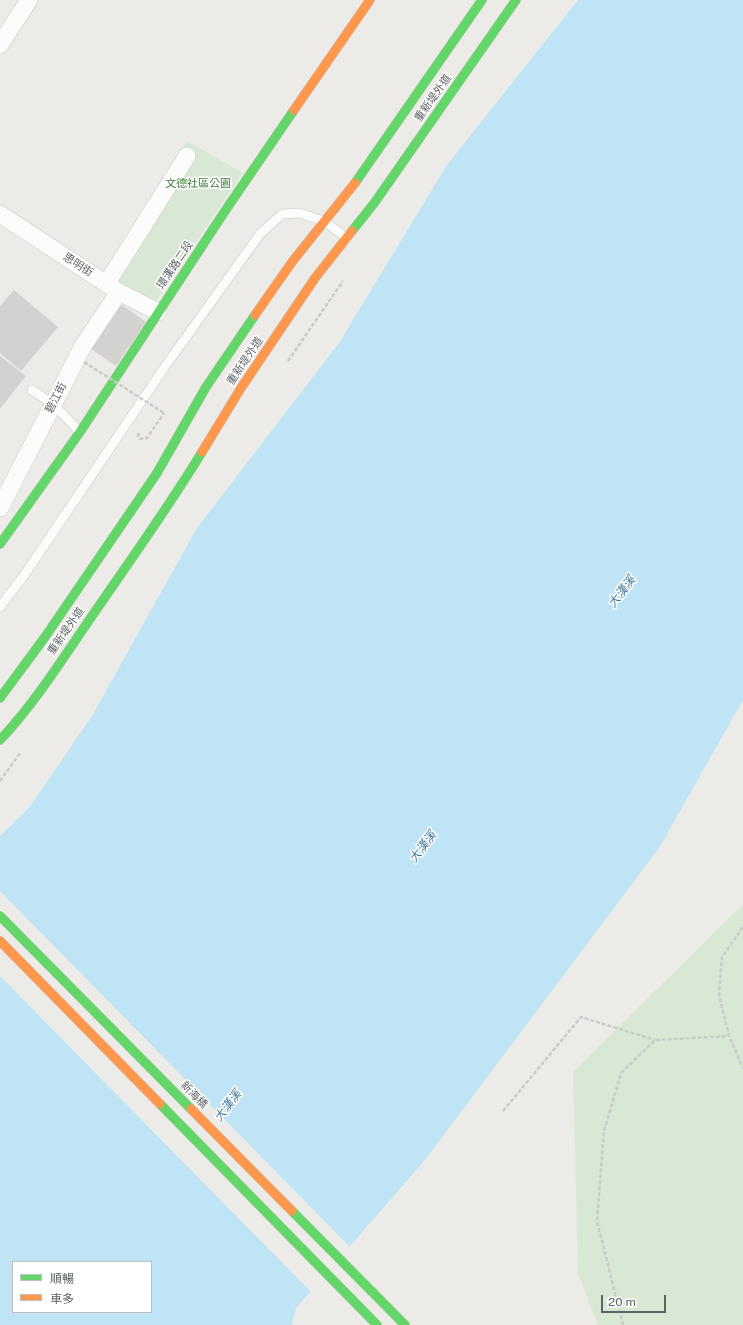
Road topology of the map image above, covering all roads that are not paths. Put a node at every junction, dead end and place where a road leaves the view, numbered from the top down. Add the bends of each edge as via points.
1 (29, 0) edge
2 (370, 0) edge
3 (482, 0) edge
4 (516, 0) edge
5 (0, 45) edge
6 (187, 156) dead end
7 (0, 214) edge
8 (324, 221) junction
9 (347, 238) junction
10 (113, 287) junction
11 (158, 312) junction
12 (32, 390) dead end
13 (53, 404) junction
14 (80, 432) junction
15 (0, 508) edge
16 (1, 540) edge
17 (0, 606) edge
18 (0, 698) edge
19 (0, 740) edge
20 (0, 916) edge
21 (0, 941) edge
22 (377, 1325) edge
23 (405, 1325) edge

1 - 5 street
2 - 11 street, 環漢路二段
3 - 8 street, 重新堤外道 via 354,184
4 - 9 street, 重新堤外道
6 - 10 street, 碧江街
7 - 10 street, 思明街
8 - 9 lane
8 - 17 lane via 299,213 282,214 260,234 164,368 25,574
8 - 18 street, 重新堤外道 via 292,262 206,387 157,473
9 - 19 street, 重新堤外道 via 315,278 245,381 180,488 69,649 17,722
10 - 11 street, 思明街
10 - 13 street, 碧江街
11 - 14 street, 環漢路二段
12 - 13 lane
13 - 14 lane
13 - 15 street, 碧江街
14 - 16 street, 環漢路二段
20 - 23 street, 新海橋
21 - 22 street

